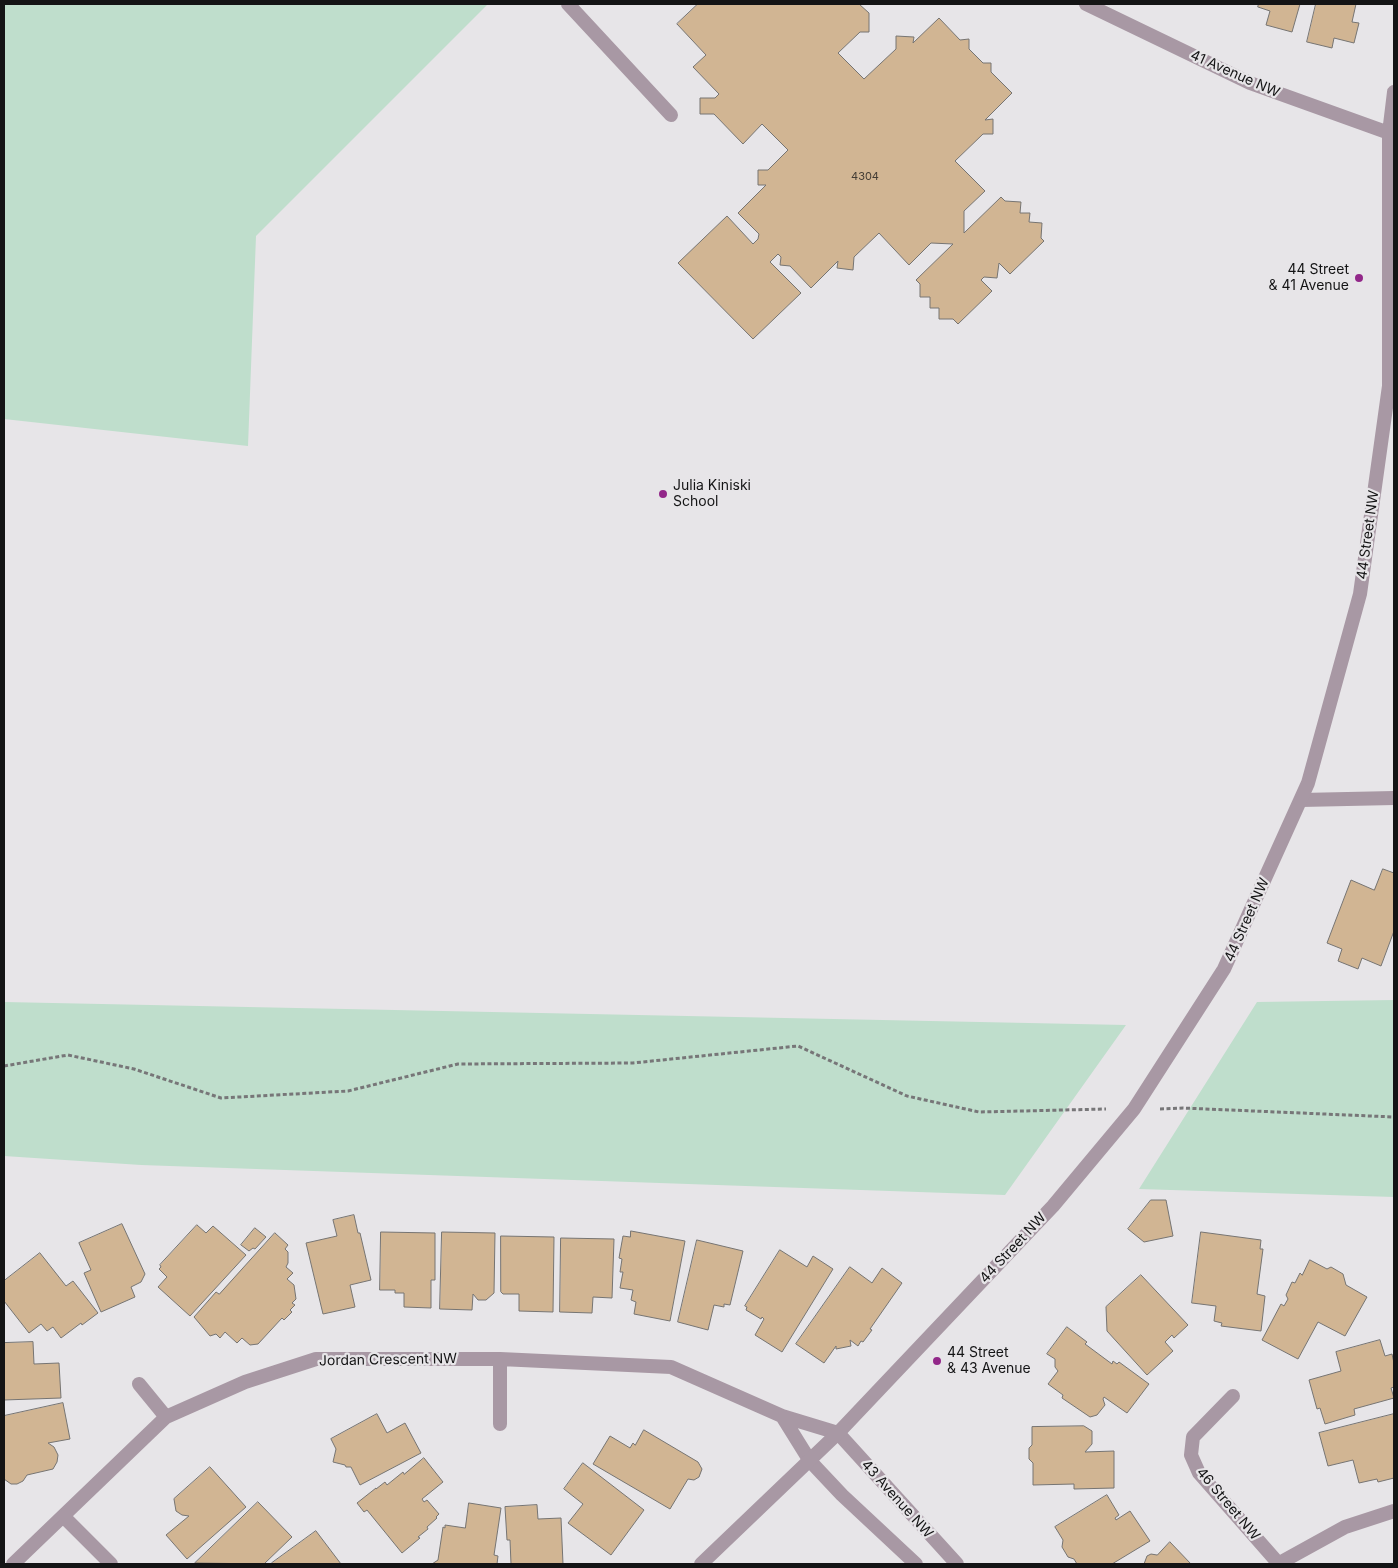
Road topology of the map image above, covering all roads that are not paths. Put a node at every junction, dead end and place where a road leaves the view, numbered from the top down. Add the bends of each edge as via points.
1 (568, 4) edge
2 (1086, 4) edge
3 (1394, 92) edge
4 (671, 115) dead end
5 (1389, 133) junction
6 (1394, 798) edge
7 (1301, 800) junction
8 (500, 1359) junction
9 (139, 1384) dead end
10 (1233, 1396) dead end
11 (782, 1416) junction
12 (166, 1417) junction
13 (500, 1424) dead end
14 (838, 1433) junction
15 (810, 1461) junction
16 (1394, 1511) edge
17 (63, 1516) junction
18 (13, 1564) edge
19 (111, 1564) edge
20 (701, 1564) edge
21 (916, 1564) edge
22 (956, 1564) edge
23 (1279, 1564) edge

1 - 4 street
2 - 5 street, 41 Avenue NW via 1250,83
3 - 5 street, 44 Street NW
5 - 7 street, 44 Street NW via 1389,386 1360,594
6 - 7 street
7 - 14 street, 44 Street NW via 1224,970 1134,1109 1053,1206
8 - 11 street, Jordan Crescent NW via 671,1367
8 - 12 street, Jordan Crescent NW via 316,1359 245,1382
8 - 13 street
9 - 12 street
10 - 23 street, 46 Street NW via 1193,1437 1191,1455 1199,1473
11 - 14 street, Jordan Crescent NW
11 - 15 street
12 - 17 street, Jordan Crescent NW
14 - 15 street, 44 Street NW
14 - 22 street, 43 Avenue NW
15 - 20 street, 44 Street NW
15 - 21 street
16 - 23 street, 46 Street NW via 1344,1527
17 - 18 street, Jordan Crescent NW
17 - 19 street

